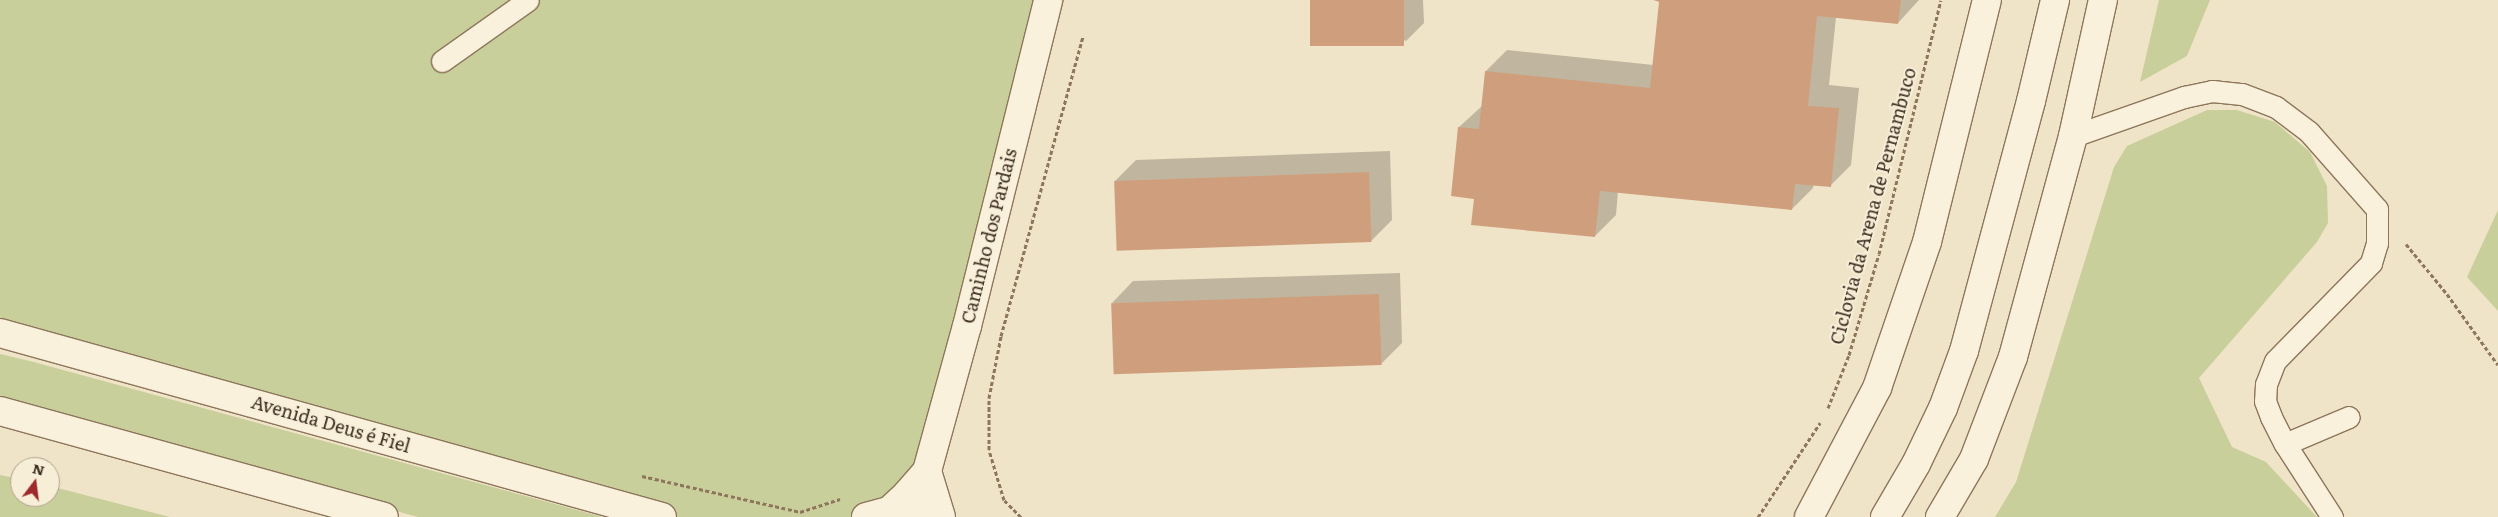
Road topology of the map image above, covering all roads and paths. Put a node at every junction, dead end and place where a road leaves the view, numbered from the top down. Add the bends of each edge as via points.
1 (528, 0) edge
2 (1048, 0) edge
3 (1941, 0) edge
4 (1987, 0) edge
5 (2055, 0) edge
6 (2103, 0) edge
7 (1083, 37) dead end
8 (442, 61) dead end
9 (2073, 136) junction
10 (2377, 209) junction
11 (0, 333) edge
12 (2498, 365) edge
13 (0, 411) edge
14 (2349, 417) dead end
15 (2285, 444) junction
16 (926, 471) junction
17 (640, 475) dead end
18 (846, 496) dead end
19 (877, 514) edge
20 (384, 517) edge
21 (662, 517) edge
22 (935, 517) edge
23 (941, 517) edge
24 (1021, 517) edge
25 (1758, 517) edge
26 (1809, 517) edge
27 (1885, 517) edge
28 (1940, 517) edge
29 (2332, 517) edge

1 - 8 lane
2 - 16 street, Caminho dos Pardais via 967,326
3 - 25 path, Ciclovia da Arena de Pernambuco via 1879,254 1849,356 1825,415
4 - 26 street via 1927,242 1877,388
5 - 27 street via 1964,351 1943,408
6 - 9 street
7 - 24 path via 1001,336 989,398 989,450 1004,500
9 - 10 lane via 2184,97 2212,91 2242,94 2276,107 2309,132
9 - 28 street via 2010,366 1974,459
10 - 12 path via 2447,294
10 - 15 lane via 2377,243 2371,263 2275,361 2266,384 2265,401
11 - 21 street, Avenida Deus é Fiel
13 - 20 street
14 - 15 lane
15 - 29 lane
16 - 19 street, Caminho dos Pardais via 907,494
16 - 23 street
17 - 18 path via 800,512
19 - 22 street via 916,512

